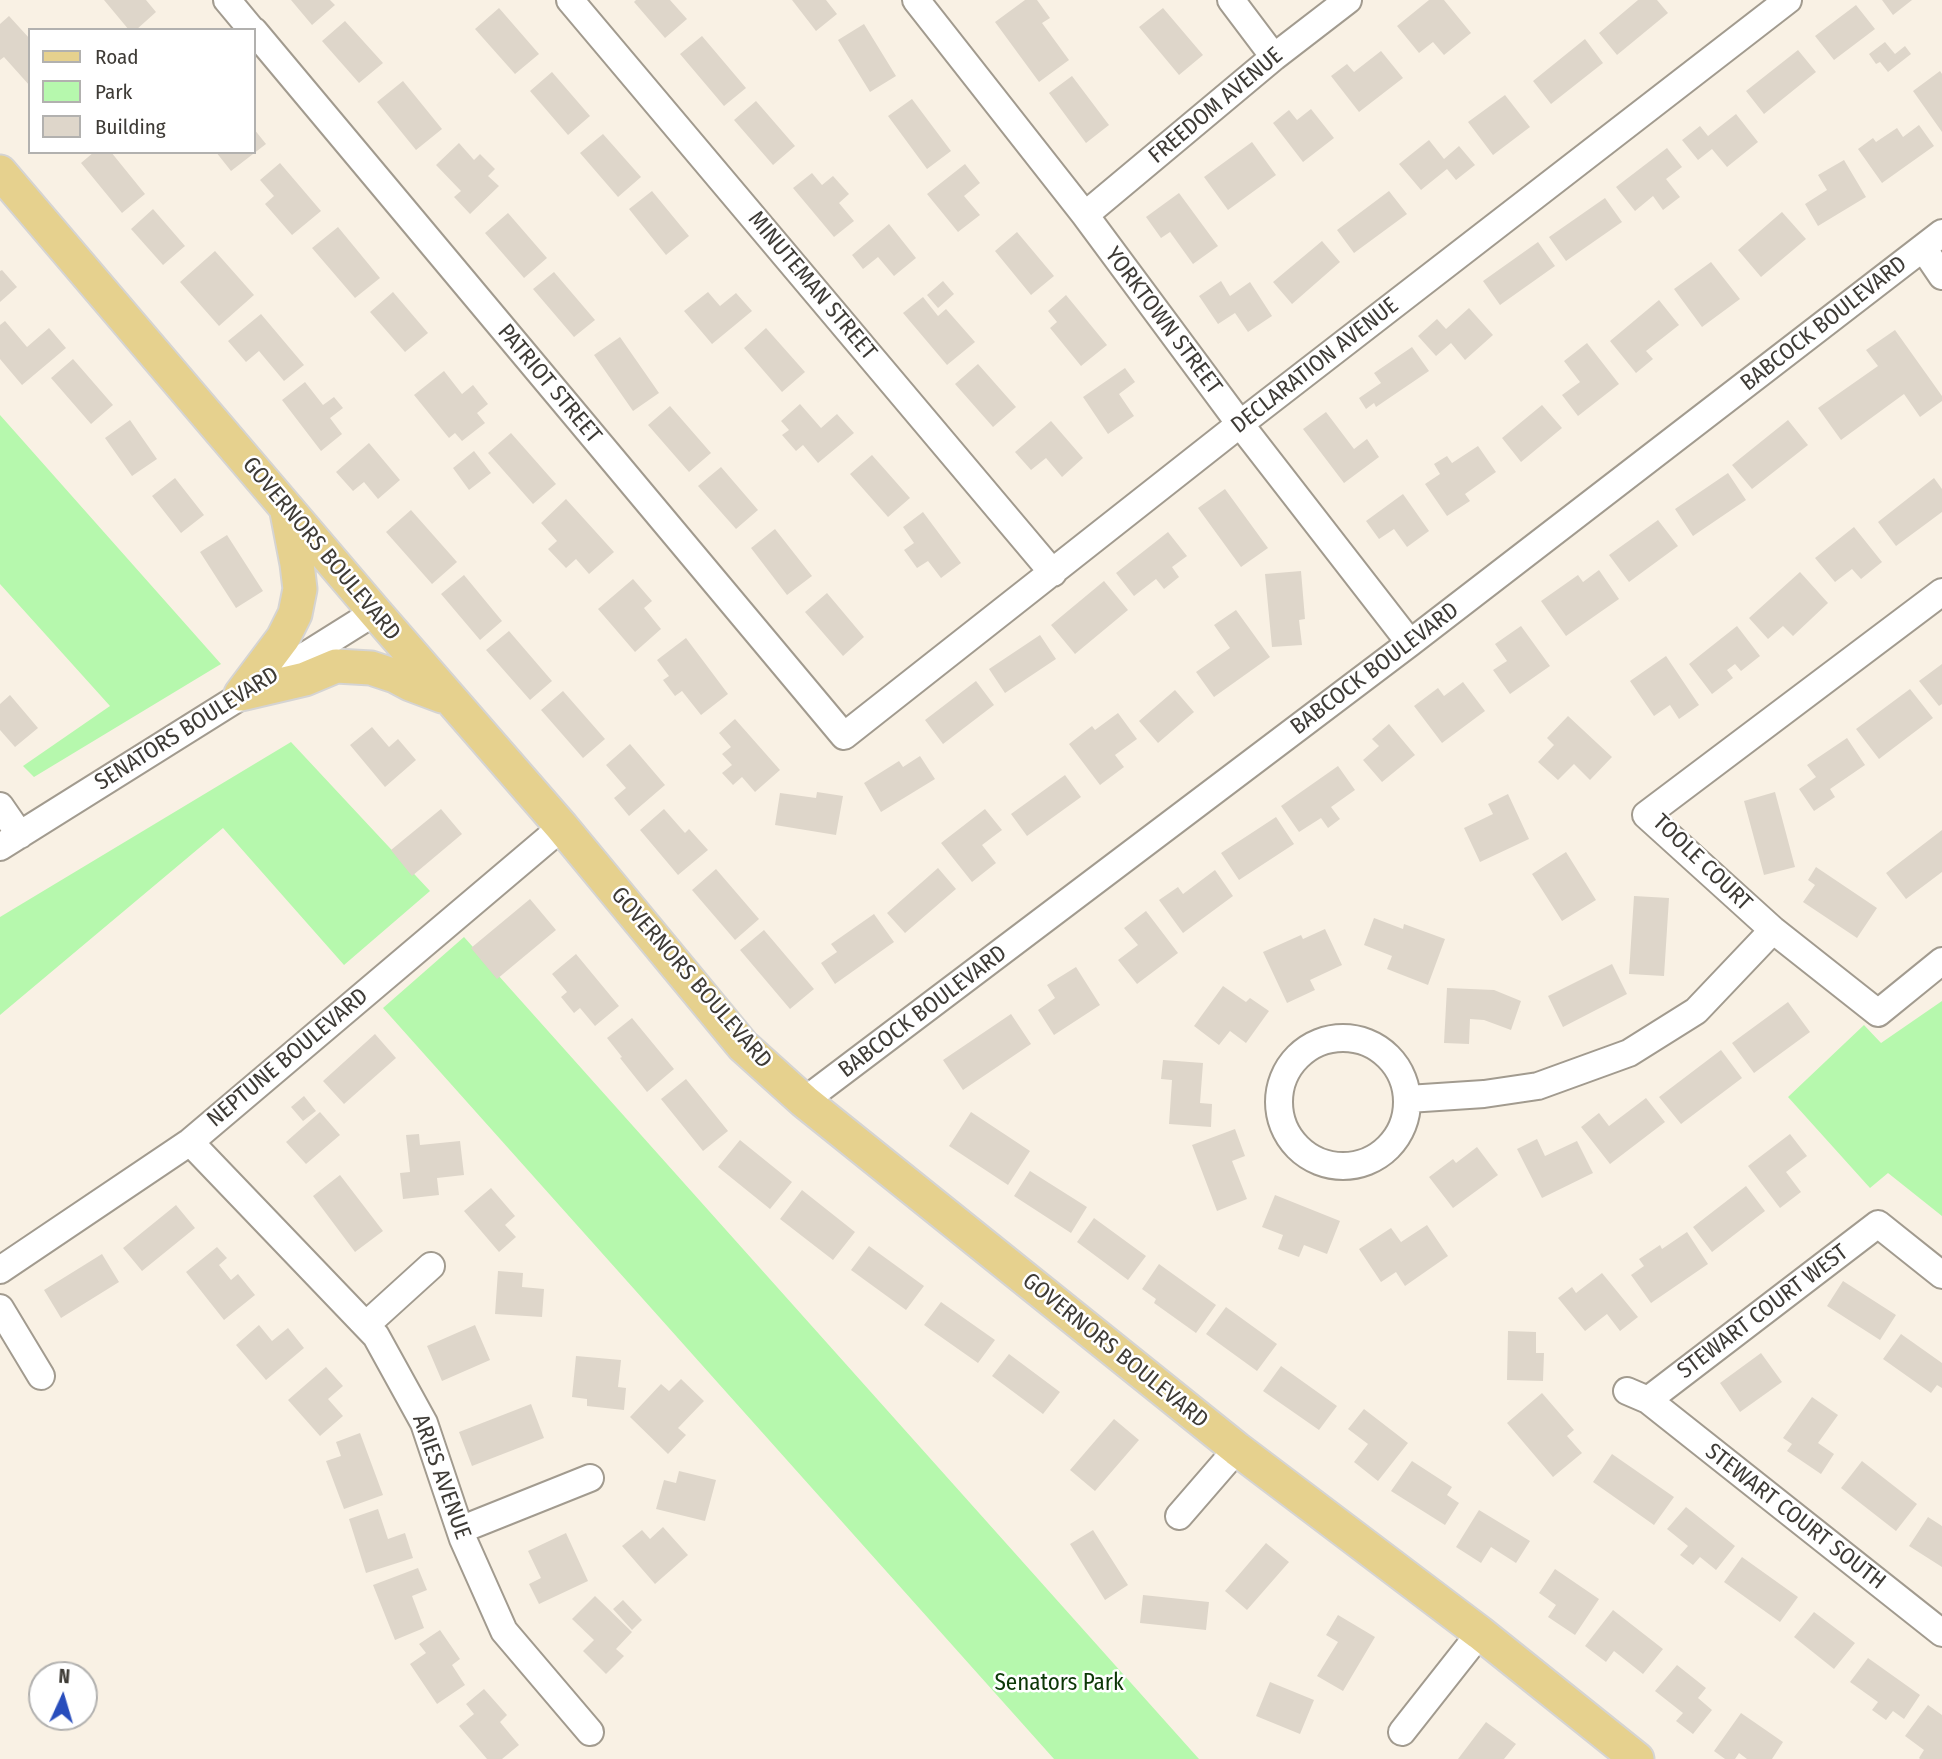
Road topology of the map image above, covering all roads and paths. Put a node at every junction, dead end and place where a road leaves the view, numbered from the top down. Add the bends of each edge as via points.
1 (227, 0) edge
2 (570, 0) edge
3 (916, 0) edge
4 (1231, 0) edge
5 (1348, 0) edge
6 (1788, 0) edge
7 (250, 28) edge
8 (256, 35) edge
9 (1274, 57) junction
10 (0, 172) edge
11 (1085, 215) junction
12 (1932, 241) edge
13 (1942, 276) edge
14 (1240, 424) junction
15 (286, 508) junction
16 (1053, 573) junction
17 (1942, 592) edge
18 (374, 612) junction
19 (1410, 643) junction
20 (241, 694) junction
21 (449, 698) junction
22 (844, 736) joint
23 (0, 806) edge
24 (562, 827) junction
25 (10, 841) edge
26 (1773, 930) junction
27 (1942, 961) edge
28 (1408, 1099) junction
29 (804, 1101) junction
30 (190, 1142) junction
31 (431, 1266) dead end
32 (0, 1270) edge
33 (1942, 1275) edge
34 (0, 1308) edge
35 (366, 1325) junction
36 (41, 1376) dead end
37 (1637, 1395) joint
38 (1237, 1449) junction
39 (590, 1478) dead end
40 (1179, 1516) dead end
41 (460, 1530) junction
42 (1480, 1633) junction
43 (1942, 1633) edge
44 (590, 1732) dead end
45 (1402, 1732) dead end
46 (1637, 1759) edge

1 - 7 street, PATRIOT STREET
2 - 16 street, MINUTEMAN STREET
3 - 11 street, YORKTOWN STREET
4 - 9 street
5 - 9 street, FREEDOM AVENUE
6 - 14 street, DECLARATION AVENUE
8 - 22 street, PATRIOT STREET
9 - 11 street, FREEDOM AVENUE
10 - 15 main road, GOVERNORS BOULEVARD
11 - 14 street, YORKTOWN STREET
12 - 13 street
12 - 19 street, BABCOCK BOULEVARD
14 - 16 street, DECLARATION AVENUE
14 - 19 street, YORKTOWN STREET
15 - 18 main road, GOVERNORS BOULEVARD
15 - 20 main road via 300,589 295,614
16 - 22 street, DECLARATION AVENUE
17 - 26 street, TOOLE COURT via 1646,815
18 - 20 street, SENATORS BOULEVARD
18 - 21 main road, GOVERNORS BOULEVARD
19 - 29 street, BABCOCK BOULEVARD
20 - 21 main road via 305,679 336,666 371,668
20 - 25 street, SENATORS BOULEVARD
21 - 24 main road, GOVERNORS BOULEVARD
23 - 25 street
24 - 29 main road, GOVERNORS BOULEVARD via 743,1046
24 - 30 street, NEPTUNE BOULEVARD
26 - 27 street, TOOLE COURT via 1878,1013
26 - 28 street via 1696,1011 1629,1053 1538,1086
28 - 28 street via 1405,1121 1395,1141 1379,1156 1359,1165 1336,1167 1297,1147 1284,1129 1279,1107 1280,1087 1302,1053 1339,1038 1360,1040 1394,1062
29 - 38 main road, GOVERNORS BOULEVARD
30 - 32 street, NEPTUNE BOULEVARD
30 - 35 street, ARIES AVENUE
31 - 35 street
33 - 37 street, STEWART COURT WEST via 1878,1224
34 - 36 street
35 - 41 street, ARIES AVENUE via 424,1423
37 - 43 street, STEWART COURT SOUTH
38 - 40 street
38 - 42 main road, GOVERNORS BOULEVARD
39 - 41 street
41 - 44 street, ARIES AVENUE via 504,1631
42 - 45 street
42 - 46 main road, GOVERNORS BOULEVARD

